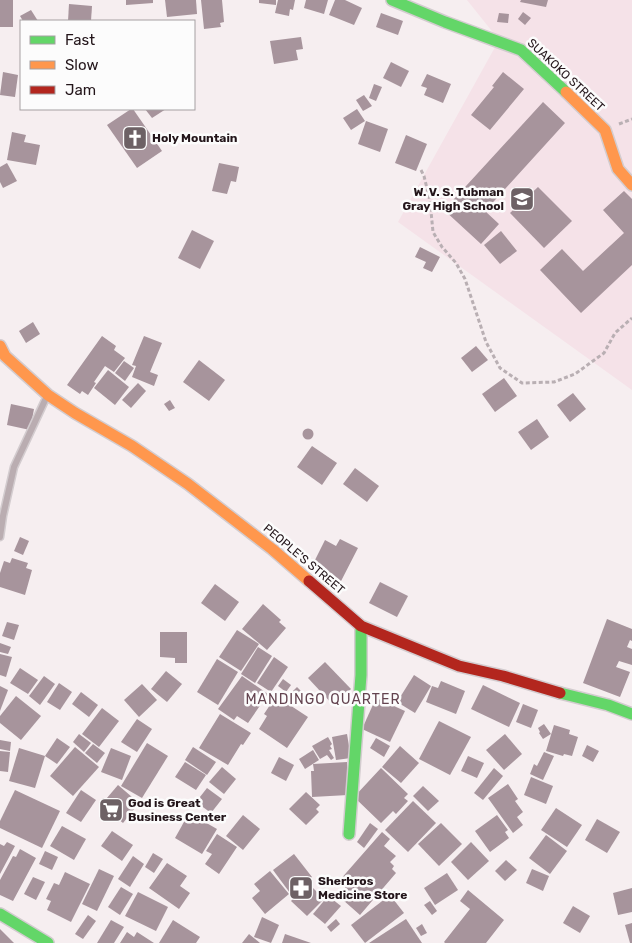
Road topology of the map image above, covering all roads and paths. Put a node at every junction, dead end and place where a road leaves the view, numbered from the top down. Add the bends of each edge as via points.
1 (392, 0) edge
2 (421, 170) dead end
3 (632, 185) edge
4 (632, 318) edge
5 (0, 346) edge
6 (48, 395) junction
7 (0, 537) edge
8 (361, 626) junction
9 (632, 714) edge
10 (349, 834) dead end
11 (0, 914) edge
12 (48, 943) edge

1 - 3 street, SUAKOKO STREET via 521,50 605,130 618,169
2 - 4 path via 430,201 433,232 465,279 486,342 500,368 522,383 554,382 575,374 604,353 615,333
5 - 6 street, PEOPLE'S STREET via 5,356
6 - 7 lane via 14,467
6 - 8 street, PEOPLE'S STREET via 188,484 272,549
8 - 9 street, PEOPLE'S STREET via 459,666
8 - 10 street via 361,675
11 - 12 street

